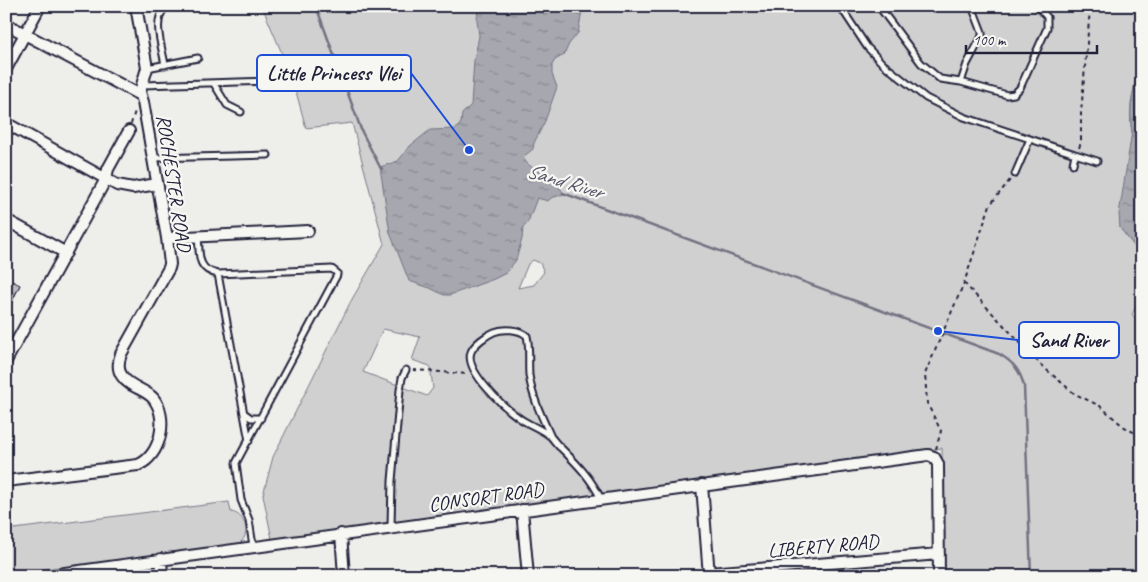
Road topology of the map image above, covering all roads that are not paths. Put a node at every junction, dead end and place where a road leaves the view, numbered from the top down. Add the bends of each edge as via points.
1 (40, 6) edge
2 (136, 6) edge
3 (167, 6) edge
4 (840, 6) edge
5 (972, 6) edge
6 (1037, 6) edge
7 (880, 8) dead end
8 (6, 24) edge
9 (25, 34) junction
10 (198, 58) dead end
11 (165, 64) junction
12 (147, 68) junction
13 (6, 69) edge
14 (270, 81) dead end
15 (961, 82) junction
16 (214, 84) junction
17 (141, 90) junction
18 (241, 112) dead end
19 (6, 123) edge
20 (129, 130) road end
21 (1030, 139) junction
22 (1076, 154) junction
23 (268, 155) dead end
24 (153, 158) junction
25 (1097, 161) dead end
26 (1073, 164) dead end
27 (1015, 174) road end
28 (106, 179) junction
29 (157, 184) junction
30 (6, 220) edge
31 (308, 231) dead end
32 (198, 236) junction
33 (167, 238) junction
34 (66, 252) junction
35 (218, 274) junction
36 (6, 360) edge
37 (406, 370) road end
38 (243, 413) junction
39 (261, 418) junction
40 (551, 437) junction
41 (249, 441) junction
42 (6, 481) edge
43 (702, 485) junction
44 (601, 499) junction
45 (522, 510) junction
46 (391, 528) junction
47 (341, 534) junction
48 (253, 546) junction
49 (939, 554) junction
50 (161, 559) junction
51 (801, 571) edge
52 (709, 574) edge
53 (43, 576) edge
54 (162, 576) edge
55 (344, 576) edge
56 (528, 576) edge
57 (939, 576) edge

1 - 9 street
2 - 12 street, ROCHESTER ROAD
3 - 11 lane via 158,23
4 - 21 lane via 862,40 883,64 926,98 964,117
5 - 15 lane via 982,36
6 - 15 lane via 1045,13 1048,23 1017,92 1007,95
7 - 15 lane via 920,63 940,79
8 - 9 street
9 - 13 street
9 - 17 street
10 - 11 lane
11 - 12 lane
12 - 17 street, ROCHESTER ROAD
14 - 16 lane
16 - 17 lane
16 - 18 lane via 228,105
17 - 24 street, ROCHESTER ROAD
19 - 28 street
20 - 28 street
21 - 22 lane
21 - 27 lane
22 - 25 lane
22 - 26 lane
23 - 24 lane
24 - 29 street, ROCHESTER ROAD
28 - 29 street via 128,188
28 - 34 street
29 - 33 street, ROCHESTER ROAD
30 - 34 street
31 - 32 street
32 - 33 street
32 - 35 lane via 203,269
33 - 42 street, ROCHESTER ROAD via 169,268 118,365 123,378 148,393 156,403 162,431 154,450 138,465
34 - 36 street
35 - 38 lane
35 - 39 lane via 332,269 337,273
37 - 46 lane via 400,390
38 - 39 lane via 251,418
38 - 41 lane
39 - 41 lane
40 - 40 lane via 508,409 472,367 471,352 498,331 526,334 529,375 540,414
40 - 44 lane via 591,479
41 - 48 lane via 236,464 240,500
43 - 44 street, CONSORT ROAD
43 - 49 street, CONSORT ROAD via 924,455 934,457 938,465
43 - 52 street
44 - 45 street, CONSORT ROAD
45 - 46 street, CONSORT ROAD
45 - 56 street
46 - 47 street, CONSORT ROAD
47 - 48 street, CONSORT ROAD
47 - 55 street
48 - 50 street, CONSORT ROAD
49 - 51 street, LIBERTY ROAD
49 - 57 street
50 - 53 street, CONSORT ROAD
50 - 54 street
51 - 52 street, LIBERTY ROAD

